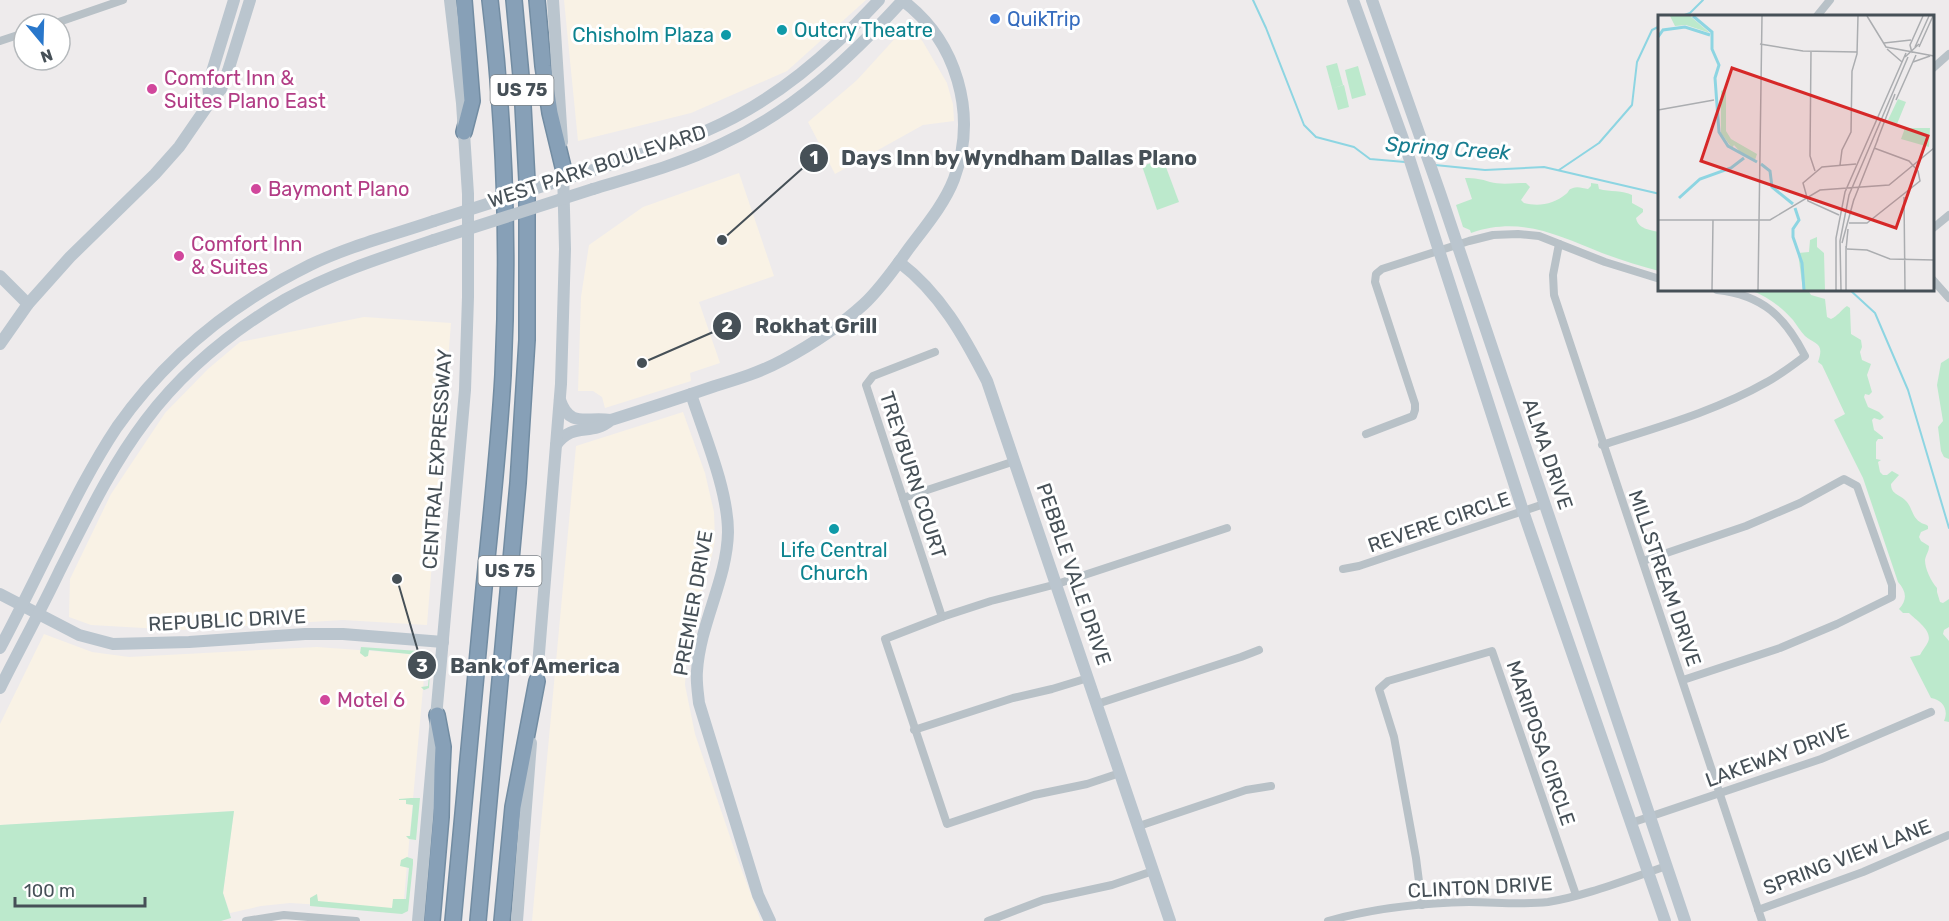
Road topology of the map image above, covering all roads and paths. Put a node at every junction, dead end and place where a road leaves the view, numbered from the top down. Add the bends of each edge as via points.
1 (123, 0) edge
2 (234, 0) edge
3 (249, 0) edge
4 (450, 0) edge
5 (464, 0) edge
6 (490, 0) edge
7 (514, 0) edge
8 (537, 0) edge
9 (553, 0) edge
10 (879, 0) edge
11 (903, 0) edge
12 (1353, 0) edge
13 (1371, 0) edge
14 (1830, 0) edge
15 (1818, 15) edge
16 (72, 17) edge
17 (1387, 43) junction
18 (1370, 50) junction
19 (1949, 54) edge
20 (1934, 67) edge
21 (210, 102) junction
22 (464, 132) junction
23 (563, 167) junction
24 (1949, 215) edge
25 (1934, 227) edge
26 (1559, 244) junction
27 (1457, 245) junction
28 (1439, 251) junction
29 (899, 262) junction
30 (0, 276) edge
31 (1658, 279) edge
32 (1934, 281) edge
33 (1730, 291) edge
34 (1949, 298) edge
35 (28, 304) junction
36 (205, 331) junction
37 (0, 344) edge
38 (219, 345) junction
39 (935, 352) dead end
40 (691, 394) junction
41 (560, 400) junction
42 (612, 420) junction
43 (117, 427) junction
44 (1366, 434) dead end
45 (133, 438) junction
46 (556, 445) junction
47 (1602, 445) junction
48 (1015, 461) junction
49 (903, 498) junction
50 (1544, 504) junction
51 (1523, 511) junction
52 (1227, 528) dead end
53 (1643, 561) junction
54 (1343, 569) dead end
55 (1057, 584) junction
56 (0, 594) edge
57 (22, 606) junction
58 (38, 614) junction
59 (942, 617) junction
60 (443, 642) junction
61 (0, 648) edge
62 (1259, 650) dead end
63 (1088, 678) junction
64 (1683, 680) junction
65 (537, 681) junction
66 (0, 688) edge
67 (1097, 704) junction
68 (1931, 712) dead end
69 (436, 715) junction
70 (914, 730) junction
71 (1120, 774) junction
72 (1271, 786) dead end
73 (1721, 793) junction
74 (1650, 817) junction
75 (1631, 823) junction
76 (1138, 826) junction
77 (1949, 835) edge
78 (1667, 866) junction
79 (1153, 871) junction
80 (1648, 872) junction
81 (1576, 895) junction
82 (1422, 905) junction
83 (1758, 910) junction
84 (246, 921) edge
85 (356, 921) edge
86 (418, 921) edge
87 (432, 921) edge
88 (453, 921) edge
89 (478, 921) edge
90 (502, 921) edge
91 (517, 921) edge
92 (770, 921) edge
93 (988, 921) edge
94 (1170, 921) edge
95 (1328, 921) edge
96 (1665, 921) edge
97 (1685, 921) edge
98 (1762, 921) edge

1 - 16 street
2 - 21 main road via 208,85
3 - 21 main road via 228,71
4 - 22 main road, CENTRAL EXPRESSWAY
5 - 22 highway via 472,101
6 - 88 highway, US 75 via 504,174 503,365
7 - 89 highway, US 75 via 527,181 527,340 518,483
8 - 23 highway via 550,113
9 - 23 main road
10 - 36 main road, WEST PARK BOULEVARD, bridge via 816,62 754,106 708,130 346,250 280,280
11 - 29 main road via 933,29 950,60 961,88 963,132 958,164 945,198
11 - 38 main road, WEST PARK BOULEVARD, bridge via 833,72 768,119 722,144 646,173 351,268 256,318
12 - 18 main road, ALMA DRIVE
13 - 17 main road, ALMA DRIVE
14 - 15 street
17 - 18 main road
17 - 27 main road, ALMA DRIVE
18 - 28 main road, ALMA DRIVE
19 - 20 street
21 - 35 main road via 155,174
22 - 60 main road, CENTRAL EXPRESSWAY via 468,250 465,390
23 - 41 main road via 565,249
24 - 25 street
26 - 27 street via 1539,236 1518,234 1492,235
26 - 31 street
26 - 47 street, MILLSTREAM DRIVE via 1554,294
27 - 28 street
27 - 50 main road, ALMA DRIVE
28 - 44 street via 1376,274 1375,282 1415,410 1406,420
28 - 51 main road, ALMA DRIVE
29 - 40 main road via 864,304 803,349 766,369
29 - 48 main road, PEBBLE VALE DRIVE via 932,292 964,336 987,381
30 - 35 main road
32 - 34 street
33 - 47 street via 1748,297 1781,318 1805,356 1768,382 1735,398
35 - 37 main road
36 - 38 main road
36 - 43 main road, WEST PARK BOULEVARD via 170,364
38 - 45 main road, WEST PARK BOULEVARD via 179,381
39 - 49 street, TREYBURN COURT via 873,376 866,385
40 - 42 main road
40 - 92 main road, PREMIER DRIVE via 724,497 728,532 699,655 699,703 758,895
41 - 42 main road via 569,416
41 - 46 main road
42 - 46 main road via 593,429 570,432
43 - 45 main road
43 - 57 main road, WEST PARK BOULEVARD via 69,510
45 - 58 main road, WEST PARK BOULEVARD via 106,480
46 - 65 main road
47 - 53 street, MILLSTREAM DRIVE
48 - 49 street
48 - 55 main road, PEBBLE VALE DRIVE
49 - 59 street, TREYBURN COURT
50 - 51 street, REVERE CIRCLE
50 - 74 main road, ALMA DRIVE
51 - 54 street, REVERE CIRCLE
51 - 75 main road, ALMA DRIVE
52 - 55 street
53 - 64 street, MILLSTREAM DRIVE
53 - 64 street via 1746,526 1844,479 1857,486 1892,585 1892,597 1837,624 1780,648
55 - 59 street
55 - 63 main road, PEBBLE VALE DRIVE
56 - 57 main road, REPUBLIC DRIVE
57 - 58 main road, REPUBLIC DRIVE
57 - 61 main road, WEST PARK BOULEVARD
58 - 60 main road, REPUBLIC DRIVE via 79,635 113,644 305,634
58 - 66 main road, WEST PARK BOULEVARD
59 - 70 street via 885,639
60 - 69 main road, CENTRAL EXPRESSWAY
62 - 67 street
63 - 67 main road, PEBBLE VALE DRIVE
63 - 70 street
64 - 73 street, MILLSTREAM DRIVE
65 - 90 highway via 513,807
65 - 91 main road
67 - 71 main road, PEBBLE VALE DRIVE
68 - 73 street, LAKEWAY DRIVE via 1821,759
69 - 86 main road, CENTRAL EXPRESSWAY
69 - 87 highway via 443,747
70 - 71 street via 947,824 1034,795
71 - 76 main road, PEBBLE VALE DRIVE
72 - 76 street via 1246,790
73 - 74 street, LAKEWAY DRIVE
73 - 83 street, MILLSTREAM DRIVE
74 - 75 street, LAKEWAY DRIVE
74 - 78 main road, ALMA DRIVE
75 - 80 main road, ALMA DRIVE
76 - 79 main road, PEBBLE VALE DRIVE
77 - 83 street, SPRING VIEW LANE via 1863,872
78 - 80 street, CLINTON DRIVE
78 - 97 main road, ALMA DRIVE
79 - 93 street via 1112,885 1043,900
79 - 94 main road, PEBBLE VALE DRIVE
80 - 81 street, CLINTON DRIVE
80 - 96 main road, ALMA DRIVE
81 - 82 street, CLINTON DRIVE via 1546,902
81 - 82 street, MARIPOSA CIRCLE via 1492,651 1389,681 1379,689 1394,737
82 - 95 street, CLINTON DRIVE
83 - 98 street, MILLSTREAM DRIVE
84 - 85 street via 284,915

